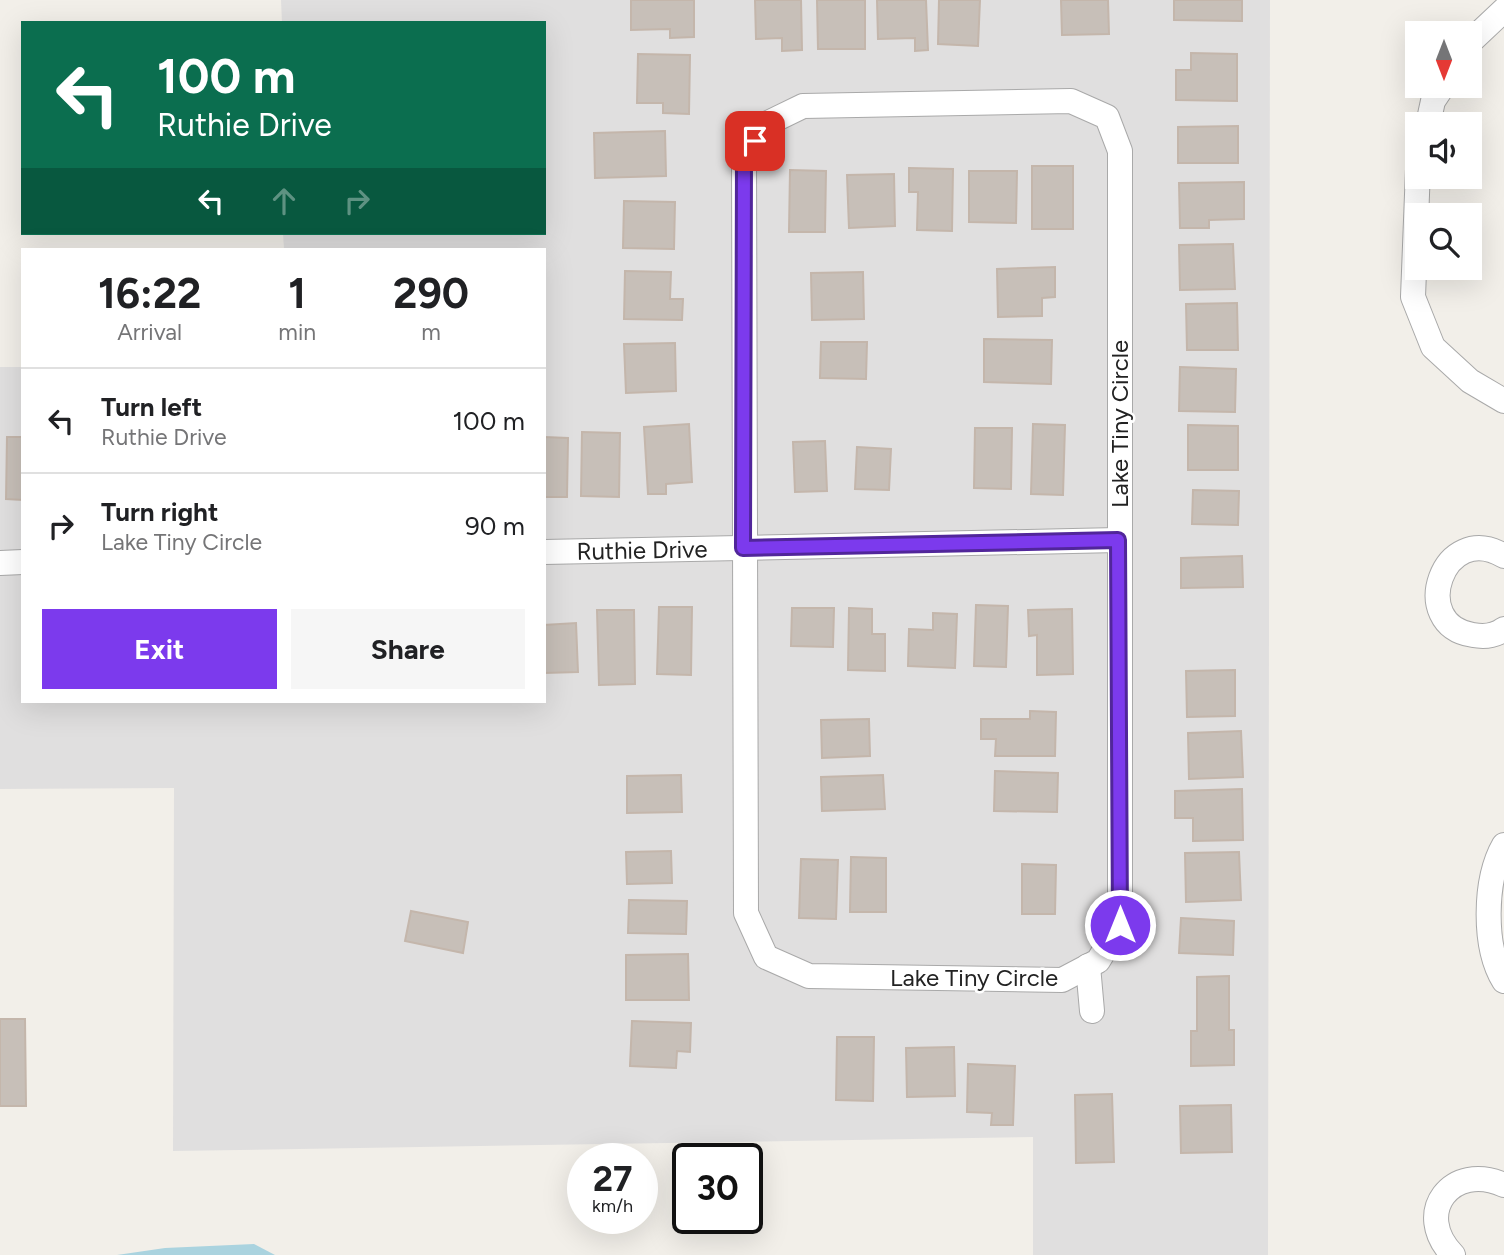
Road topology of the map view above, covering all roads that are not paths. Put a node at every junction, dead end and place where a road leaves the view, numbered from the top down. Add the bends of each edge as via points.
1 (1504, 10) edge
2 (1482, 31) edge
3 (1417, 189) edge
4 (1504, 401) edge
5 (1118, 540) junction
6 (743, 548) junction
7 (546, 552) edge
8 (1504, 556) edge
9 (21, 562) edge
10 (0, 563) edge
11 (1504, 629) edge
12 (1504, 845) edge
13 (1088, 966) junction
14 (1504, 981) edge
15 (1092, 1012) dead end
16 (1504, 1185) edge
17 (1452, 1255) edge

1 - 2 street
3 - 4 street via 1413,297 1433,347 1470,381
5 - 6 street, Ruthie Drive
5 - 6 street, Lake Tiny Circle via 1120,152 1107,117 1071,102 803,106 766,124 744,158
5 - 13 street, Lake Tiny Circle via 1120,925 1098,961
6 - 7 street, Ruthie Drive
6 - 13 street, Lake Tiny Circle via 746,913 766,957 809,976 1062,980
8 - 11 street via 1479,548 1462,552 1439,577 1436,594 1446,618 1466,634 1482,637
9 - 10 street
12 - 14 street via 1487,915
13 - 15 street
16 - 17 street via 1471,1177 1455,1183 1443,1195 1436,1211 1436,1228 1441,1244

